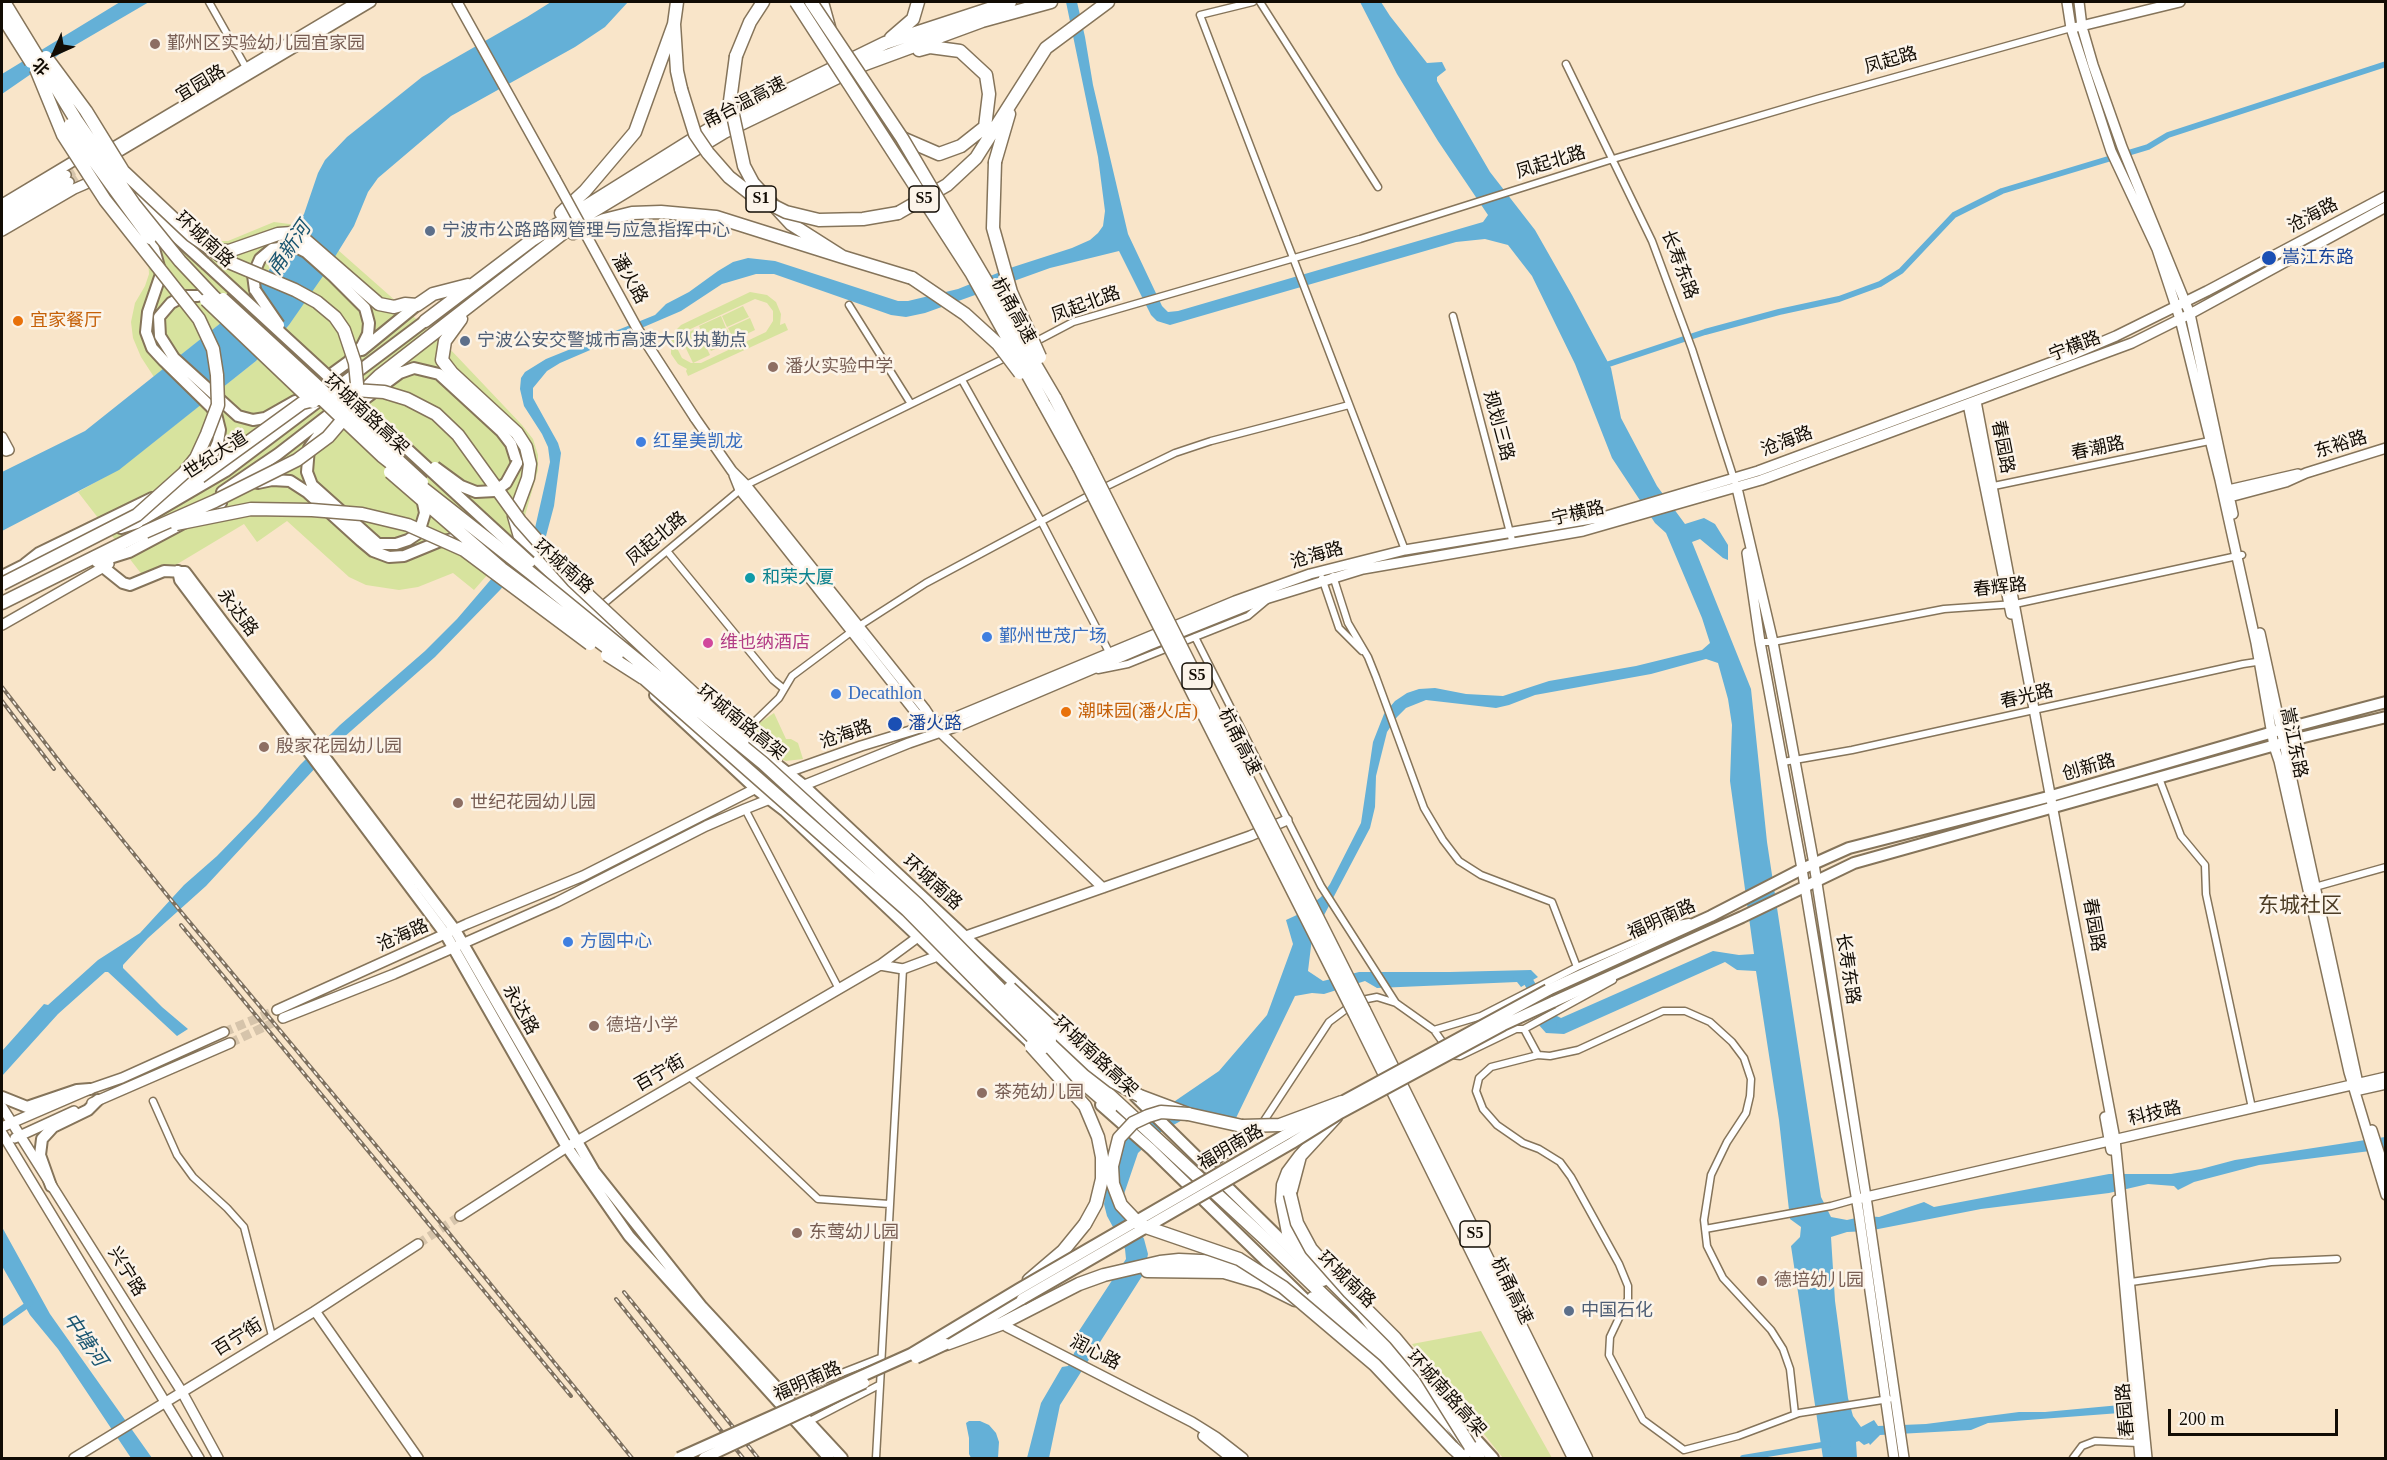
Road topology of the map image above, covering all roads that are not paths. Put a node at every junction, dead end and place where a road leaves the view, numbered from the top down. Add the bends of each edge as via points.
1 (4, 2) edge
2 (10, 2) edge
3 (209, 2) edge
4 (357, 2) edge
5 (371, 2) edge
6 (457, 2) edge
7 (677, 2) edge
8 (763, 2) edge
9 (796, 2) edge
10 (811, 2) edge
11 (822, 2) edge
12 (918, 2) edge
13 (1010, 2) edge
14 (1051, 2) edge
15 (1108, 2) edge
16 (1253, 2) edge
17 (1260, 2) edge
18 (2067, 2) edge
19 (2079, 2) edge
20 (2180, 2) edge
21 (2, 16) edge
22 (2, 23) edge
23 (674, 24) junction
24 (829, 27) junction
25 (2082, 27) junction
26 (2071, 28) junction
27 (885, 43) junction
28 (1566, 64) dead end
29 (36, 69) junction
30 (248, 70) junction
31 (1012, 101) junction
32 (760, 115) junction
33 (902, 138) junction
34 (84, 154) junction
35 (109, 159) junction
36 (1613, 159) junction
37 (98, 178) junction
38 (1378, 187) dead end
39 (2385, 196) edge
40 (2, 204) edge
41 (2385, 207) edge
42 (2, 213) edge
43 (2, 222) edge
44 (2, 231) edge
45 (532, 240) junction
46 (542, 249) junction
47 (843, 257) junction
48 (1293, 257) junction
49 (336, 272) junction
50 (475, 283) junction
51 (484, 293) junction
52 (2187, 301) junction
53 (849, 304) dead end
54 (417, 305) junction
55 (233, 307) junction
56 (2176, 307) junction
57 (2190, 314) junction
58 (1453, 316) dead end
59 (2180, 319) junction
60 (425, 321) junction
61 (348, 362) junction
62 (401, 372) junction
63 (379, 376) junction
64 (962, 380) junction
65 (349, 398) junction
66 (1049, 400) junction
67 (295, 401) junction
68 (328, 402) junction
69 (1972, 403) junction
70 (911, 404) junction
71 (1350, 405) junction
72 (317, 429) junction
73 (2, 437) edge
74 (2214, 440) junction
75 (2, 446) edge
76 (2385, 448) edge
77 (190, 477) junction
78 (423, 482) junction
79 (1736, 483) junction
80 (1989, 487) junction
81 (743, 488) junction
82 (2226, 494) junction
83 (1641, 511) junction
84 (137, 515) junction
85 (1041, 520) junction
86 (145, 532) junction
87 (1510, 532) junction
88 (1517, 544) junction
89 (1405, 550) junction
90 (667, 551) junction
91 (2239, 555) junction
92 (532, 559) junction
93 (25, 564) junction
94 (100, 564) junction
95 (1332, 573) junction
96 (520, 575) junction
97 (2, 576) edge
98 (1321, 576) junction
99 (2, 584) edge
100 (1271, 597) junction
101 (2, 603) edge
102 (2012, 604) junction
103 (2, 608) edge
104 (593, 613) junction
105 (2, 625) edge
106 (855, 629) junction
107 (1195, 638) junction
108 (1760, 642) junction
109 (1773, 642) junction
110 (1109, 652) junction
111 (1368, 657) junction
112 (2263, 661) junction
113 (654, 667) junction
114 (1088, 672) junction
115 (645, 683) junction
116 (783, 688) junction
117 (2385, 702) edge
118 (2033, 711) junction
119 (2385, 717) edge
120 (934, 724) junction
121 (2276, 731) junction
122 (940, 732) junction
123 (740, 736) junction
124 (2279, 744) junction
125 (1794, 761) junction
126 (1783, 762) junction
127 (763, 764) junction
128 (788, 772) junction
129 (2159, 778) junction
130 (803, 785) junction
131 (755, 788) junction
132 (771, 800) junction
133 (2051, 802) junction
134 (745, 809) junction
135 (1287, 820) junction
136 (1814, 864) junction
137 (2385, 867) edge
138 (1802, 869) junction
139 (1816, 879) junction
140 (1804, 885) junction
141 (2315, 887) junction
142 (1103, 888) junction
143 (912, 907) junction
144 (1710, 916) junction
145 (451, 933) junction
146 (966, 936) junction
147 (918, 937) junction
148 (458, 945) junction
149 (939, 957) junction
150 (880, 965) junction
151 (1577, 967) junction
152 (903, 969) junction
153 (1544, 988) junction
154 (839, 989) junction
155 (1396, 1003) junction
156 (1556, 1006) junction
157 (277, 1010) tunnel mouth
158 (1359, 1012) junction
159 (283, 1018) tunnel mouth
160 (1524, 1029) junction
161 (1434, 1030) junction
162 (224, 1032) tunnel mouth
163 (230, 1043) tunnel mouth
164 (1538, 1055) junction
165 (689, 1076) junction
166 (2385, 1077) edge
167 (2385, 1084) edge
168 (2356, 1087) junction
169 (90, 1089) junction
170 (2, 1097) edge
171 (98, 1100) junction
172 (153, 1101) dead end
173 (2, 1107) edge
174 (1341, 1108) junction
175 (2252, 1108) junction
176 (1188, 1114) junction
177 (6, 1125) edge
178 (19, 1136) junction
179 (3, 1140) edge
180 (2113, 1143) junction
181 (572, 1145) junction
182 (2376, 1155) junction
183 (1300, 1156) junction
184 (1208, 1167) junction
185 (2385, 1174) edge
186 (51, 1186) junction
187 (2119, 1194) junction
188 (2385, 1195) edge
189 (1861, 1198) junction
190 (889, 1204) junction
191 (460, 1216) tunnel mouth
192 (1705, 1229) junction
193 (418, 1244) tunnel mouth
194 (2337, 1259) dead end
195 (1267, 1282) junction
196 (2131, 1282) junction
197 (1019, 1289) junction
198 (1317, 1310) junction
199 (315, 1311) junction
200 (1007, 1327) dead end
201 (272, 1336) junction
202 (946, 1344) junction
203 (1389, 1347) junction
204 (880, 1358) junction
205 (879, 1385) junction
206 (182, 1392) junction
207 (779, 1397) junction
208 (1891, 1399) junction
209 (166, 1402) junction
210 (1167, 1410) junction
211 (1795, 1414) junction
212 (804, 1424) junction
213 (2138, 1443) junction
214 (1470, 1446) junction
215 (1454, 1453) edge
216 (74, 1458) edge
217 (199, 1458) edge
218 (218, 1458) edge
219 (418, 1458) edge
220 (679, 1458) edge
221 (704, 1458) edge
222 (829, 1458) edge
223 (842, 1458) edge
224 (876, 1458) edge
225 (1232, 1458) edge
226 (1243, 1458) edge
227 (1464, 1458) edge
228 (1479, 1458) edge
229 (1493, 1458) edge
230 (1574, 1458) edge
231 (1586, 1458) edge
232 (1894, 1458) edge
233 (1904, 1458) edge
234 (2073, 1458) edge
235 (2140, 1458) edge
236 (2147, 1458) edge

1 - 86 highway, bridge via 86,111 123,171 191,235 231,262 317,302 344,330 355,363 357,384 340,423 328,437 297,460
1 - 127 highway, 环城南路高架, bridge via 76,120 134,204 207,289 382,456
2 - 35 main road, 环城南路
3 - 30 street
4 - 30 main road, 宜园路
5 - 30 main road, 宜园路
6 - 81 main road, 潘火路, bridge via 638,330
7 - 23 highway, S1
8 - 47 highway, bridge via 736,56 730,101 744,166 753,183 791,224
9 - 66 highway, 杭甬高速 / S5, bridge
10 - 24 highway, 杭甬高速 / S5, bridge
11 - 24 highway
12 - 27 highway via 913,19
13 - 27 highway, 甬台温高速
14 - 32 highway, 甬台温高速 via 982,21 865,64
15 - 31 highway, S1 via 1046,48
16 - 48 street via 1200,15
17 - 38 street
18 - 26 main road, 嵩江东路
19 - 25 main road, 嵩江东路
20 - 25 main road, 凤起路
21 - 29 highway, 环城南路高架, bridge
22 - 34 main road, 环城南路
23 - 31 highway, S1, bridge via 681,89 695,134 708,153 752,195 786,212 819,220 898,213 947,184 976,158
23 - 45 highway via 634,132 585,191
24 - 33 highway, 杭甬高速 / S5, bridge
25 - 26 main road, 凤起路
25 - 52 main road, 嵩江东路 via 2129,166
26 - 36 street, 凤起路
26 - 56 main road, 嵩江东路 via 2111,151 2157,249
27 - 45 highway, 甬台温高速 via 711,128
28 - 36 street, 长寿东路
29 - 84 highway, bridge via 63,135 105,200 199,319 213,349 218,405 207,435 184,473
29 - 115 highway, 环城南路高架, bridge via 134,218 174,267 236,330 357,443 502,569 618,655
30 - 35 main road, 宜园路
31 - 66 highway, bridge via 995,162 993,228 1011,292 1039,354
32 - 33 highway via 930,47 960,51 986,75 990,94 985,127 961,146 939,154
32 - 46 highway, 甬台温高速 via 724,132 585,216
33 - 66 highway, 杭甬高速 / S5, bridge
34 - 37 main road, 环城南路
34 - 40 main road
35 - 49 highway via 187,236 214,251 229,251 292,233 303,238
35 - 65 main road, 环城南路, bridge via 161,223
36 - 48 street, 凤起北路
36 - 79 street, 长寿东路 via 1652,241
37 - 44 main road
37 - 55 main road, 环城南路, bridge
37 - 77 main road via 153,245 161,274 146,323 152,348 202,395 216,414 218,442 212,456
39 - 52 main road, 沧海路
41 - 57 main road, 沧海路
42 - 43 main road via 68,178
45 - 50 highway, 甬台温高速
46 - 47 highway via 604,220 632,213 661,212 716,217
46 - 51 highway, 甬台温高速
47 - 66 highway, bridge via 912,278 965,314
48 - 64 street, 凤起北路 via 1073,322
48 - 71 street
49 - 54 highway via 380,304
49 - 61 main road via 365,308 369,322 362,346
49 - 65 main road, bridge via 294,246 272,249 260,259 253,275 255,290 278,325
50 - 54 highway via 433,294
50 - 60 highway, 甬台温高速
51 - 63 highway
51 - 92 highway, bridge via 454,326 445,341 442,360 517,433 526,447 528,478 514,516
52 - 56 main road, 沧海路
52 - 57 main road, 嵩江东路
53 - 70 street
54 - 61 main road
55 - 68 main road, bridge
55 - 78 main road, 环城南路, bridge
56 - 59 main road, 嵩江东路
56 - 79 main road, 沧海路 via 2071,355
57 - 59 main road, 宁横路
57 - 74 main road, 嵩江东路
58 - 87 street, 规划三路
59 - 69 main road, 宁横路 via 2108,353
59 - 74 main road, 嵩江东路
60 - 61 main road
60 - 93 main road, 世纪大道 via 260,448 192,493 137,522
61 - 67 main road
62 - 65 main road
62 - 65 main road, bridge via 414,368 439,374 501,431 516,454 517,463 506,483 495,491 476,492 461,486
62 - 72 main road
63 - 65 highway
63 - 72 main road, 世纪大道
64 - 70 street, 凤起北路
64 - 85 street
65 - 72 highway
65 - 92 main road, 环城南路, bridge
66 - 158 highway, 杭甬高速 / S5, bridge
67 - 68 main road, bridge via 265,418 238,416 174,358 160,336 159,317 171,303 184,296 198,296 215,303
67 - 77 main road
68 - 72 main road, bridge via 417,488 425,513 417,534 396,544 378,544 312,485 307,472 309,448
68 - 78 main road, bridge
69 - 79 main road, 沧海路
69 - 80 main road, 春园路
70 - 81 street, 凤起北路
71 - 85 street via 1175,453
71 - 89 street
72 - 94 main road, 世纪大道 via 190,513
73 - 75 main road via 9,450
74 - 80 street, 春潮路
74 - 82 main road, 嵩江东路
76 - 82 main road, 东裕路 via 2286,482
77 - 93 main road via 39,553
78 - 96 main road, 环城南路, bridge
79 - 83 main road, 沧海路
79 - 108 main road, 长寿东路
79 - 109 main road, 长寿东路
80 - 102 main road, 春园路
81 - 90 street, 凤起北路
81 - 106 main road, 潘火路
82 - 91 main road, 嵩江东路
83 - 87 main road, 沧海路
83 - 88 main road, 宁横路 via 1583,531
84 - 99 highway, bridge
84 - 127 highway, bridge via 170,499 302,403 354,390 384,392 407,399 436,414 458,435 520,521 573,581 729,725
85 - 106 street via 926,583
85 - 110 street
86 - 101 highway
86 - 115 highway, bridge via 250,509 362,514 408,525 464,550
87 - 88 street, 规划三路
87 - 89 main road, 沧海路
88 - 95 main road, 沧海路
89 - 95 main road, 沧海路
90 - 104 street, 凤起北路
90 - 116 street
91 - 102 street, 春辉路
91 - 112 main road, 嵩江东路
92 - 104 highway
92 - 113 main road, 环城南路
93 - 97 main road, 世纪大道
94 - 96 main road, bridge via 188,522 244,488 272,480 290,481 307,492 360,541 389,557 404,556 453,539 475,543
94 - 103 main road, 世纪大道
94 - 105 main road
94 - 145 main road, 永达路 via 130,585 178,571 180,580
95 - 98 main road, 沧海路
95 - 111 street via 1348,623
96 - 115 main road, 环城南路
98 - 100 main road, 沧海路
98 - 110 main road, 沧海路 via 1272,587
98 - 111 street via 1339,628
100 - 107 street via 1248,616
100 - 114 main road, 沧海路
102 - 109 street, 春辉路 via 1944,609
102 - 118 main road, 春园路
104 - 113 highway
106 - 116 street via 792,676
106 - 120 main road, 潘火路
107 - 114 street via 1128,664
107 - 135 street
108 - 109 street, 春辉路
108 - 126 main road, 长寿东路
109 - 125 main road, 长寿东路
110 - 120 main road, 沧海路
111 - 151 street via 1424,808 1454,854 1481,875 1552,902
112 - 118 street, 春光路
112 - 121 main road, 嵩江东路
113 - 123 main road, 环城南路
114 - 122 main road, 沧海路
115 - 131 main road, 环城南路
115 - 143 highway, 环城南路高架, bridge
116 - 123 street via 779,698
117 - 121 main road, 创新路
118 - 125 street, 春光路
118 - 133 main road, 春园路
119 - 124 main road, 创新路
120 - 122 main road, 潘火路
120 - 128 main road, 沧海路
121 - 124 main road, 嵩江东路
121 - 133 main road, 创新路
122 - 130 main road, 沧海路
122 - 142 main road, 潘火路
123 - 128 main road, 环城南路
124 - 129 main road, 创新路
124 - 141 main road, 嵩江东路
124 - 168 main road, 嵩江东路 via 2279,761
125 - 126 street, 春光路
125 - 136 main road, 长寿东路
126 - 138 main road, 长寿东路
127 - 143 highway, 环城南路高架, bridge
128 - 130 main road, 环城南路
128 - 131 main road, 沧海路
129 - 133 main road, 创新路
129 - 175 street via 2181,836 2205,865 2206,894
130 - 132 main road, 沧海路
130 - 146 main road, 环城南路
131 - 132 main road, 环城南路
131 - 145 main road, 沧海路 via 583,876
132 - 134 main road, 沧海路
132 - 147 main road, 环城南路
133 - 136 main road, 创新路 via 1849,848
133 - 139 main road, 创新路 via 1854,863
133 - 180 main road, 春园路
134 - 148 main road, 沧海路 via 557,902
134 - 154 street
135 - 142 main road
135 - 155 street via 1330,902
136 - 138 main road, 创新路
136 - 139 main road, 长寿东路
137 - 141 street
138 - 140 main road, 长寿东路
138 - 144 main road, 福明南路
139 - 140 main road, 创新路
139 - 189 main road, 长寿东路
140 - 156 main road, 福明南路
140 - 189 main road, 长寿东路
141 - 168 main road, 嵩江东路
142 - 146 main road
143 - 176 highway, bridge via 1114,1082
143 - 197 highway, bridge via 977,988 1085,1106 1098,1137 1102,1179 1096,1204 1064,1251
143 - 214 highway, 环城南路高架, bridge via 1424,1392
143 - 215 highway, 环城南路高架, bridge via 1043,1048 1154,1145 1420,1401
144 - 151 street via 1674,925
144 - 153 main road, 福明南路
145 - 148 main road, 永达路
145 - 157 main road, 沧海路
146 - 149 main road
146 - 184 main road, 环城南路
147 - 149 main road, 环城南路
147 - 150 main road, 百宁街
148 - 159 main road, 沧海路
148 - 181 main road, 永达路
149 - 152 main road
149 - 198 main road, 环城南路 via 1018,1033 1131,1130
150 - 152 main road
150 - 154 main road, 百宁街
151 - 153 street
152 - 190 street
153 - 161 street via 1481,1016
153 - 174 main road, 福明南路, bridge
154 - 165 main road, 百宁街
155 - 161 street
155 - 184 street via 1377,997 1357,1001 1329,1022 1254,1136
156 - 160 street
156 - 174 main road, 福明南路, bridge via 1503,1025
158 - 230 highway, 杭甬高速 / S5
158 - 231 highway, 杭甬高速 / S5
160 - 161 street via 1516,1029 1460,1056 1451,1055
160 - 164 street
162 - 169 main road
163 - 171 main road
164 - 192 street via 1578,1050 1663,1011 1685,1011 1710,1022 1732,1042 1744,1058 1751,1079 1750,1096 1746,1113 1711,1175
164 - 211 street via 1491,1067 1479,1078 1476,1091 1483,1109 1497,1125 1560,1162 1619,1264 1628,1286 1628,1299 1610,1337 1610,1355 1642,1420 1684,1450 1738,1436
165 - 181 main road, 百宁街
165 - 190 street via 818,1199
166 - 168 main road, 科技路
167 - 168 main road, 科技路
168 - 175 main road, 科技路
168 - 180 main road, 科技路
168 - 182 main road, 嵩江东路
169 - 170 main road via 27,1107
169 - 177 main road
171 - 178 main road
171 - 186 main road via 88,1110 53,1127 42,1139 40,1155
172 - 201 street via 177,1155 193,1177 244,1227
173 - 177 main road, 兴宁路
174 - 176 highway, bridge via 1266,1126 1242,1126
174 - 183 highway, bridge
174 - 197 main road, 福明南路, bridge
174 - 202 main road, 福明南路, bridge via 1292,1143
175 - 180 main road, 科技路
176 - 195 highway, bridge via 1161,1112 1148,1116 1133,1123 1119,1138 1112,1166 1113,1184 1121,1205 1140,1225 1239,1259
177 - 178 main road, 兴宁路
178 - 179 main road
178 - 186 main road, 兴宁路
179 - 209 main road, 兴宁路
180 - 187 main road, 春园路
180 - 189 main road, 科技路
181 - 191 main road, 百宁街
181 - 207 main road, 永达路 via 644,1238
182 - 185 main road, 嵩江东路
182 - 188 main road, 嵩江东路
183 - 203 highway via 1282,1185 1288,1233 1362,1312
183 - 214 highway, bridge via 1290,1194 1297,1223 1311,1249 1425,1374
184 - 203 main road, 环城南路
186 - 206 main road, 兴宁路
187 - 196 main road, 春园路
187 - 213 main road, 春园路 via 2121,1269
189 - 192 street
189 - 208 main road, 长寿东路
190 - 204 street
192 - 211 street via 1707,1246 1723,1278 1771,1330 1783,1349 1790,1369
193 - 199 main road, 百宁街
194 - 196 street via 2271,1262
195 - 198 highway
195 - 202 highway, bridge via 1222,1262 1160,1262 1079,1284 1001,1324
195 - 215 highway, bridge via 1376,1365
196 - 236 main road, 春园路
197 - 220 main road, 福明南路, bridge via 911,1354
198 - 215 main road
199 - 201 main road, 百宁街
199 - 219 main road
200 - 210 main road, 润心路
201 - 206 main road, 百宁街
202 - 221 main road, 福明南路, bridge
203 - 229 main road, 环城南路
204 - 205 street
204 - 207 street
205 - 212 street
205 - 224 street
206 - 209 main road, 百宁街
206 - 218 main road, 兴宁路
207 - 212 main road, 永达路
208 - 211 street
208 - 232 main road, 长寿东路
208 - 233 main road, 长寿东路
209 - 216 main road, 百宁街
209 - 217 main road, 兴宁路
210 - 225 main road, 润心路
210 - 226 main road, 润心路 via 1216,1437
212 - 222 main road, 永达路
212 - 223 main road, 永达路
213 - 234 street via 2095,1441 2082,1446
213 - 235 main road, 春园路
214 - 228 highway, 环城南路高架
215 - 227 highway, 环城南路高架

